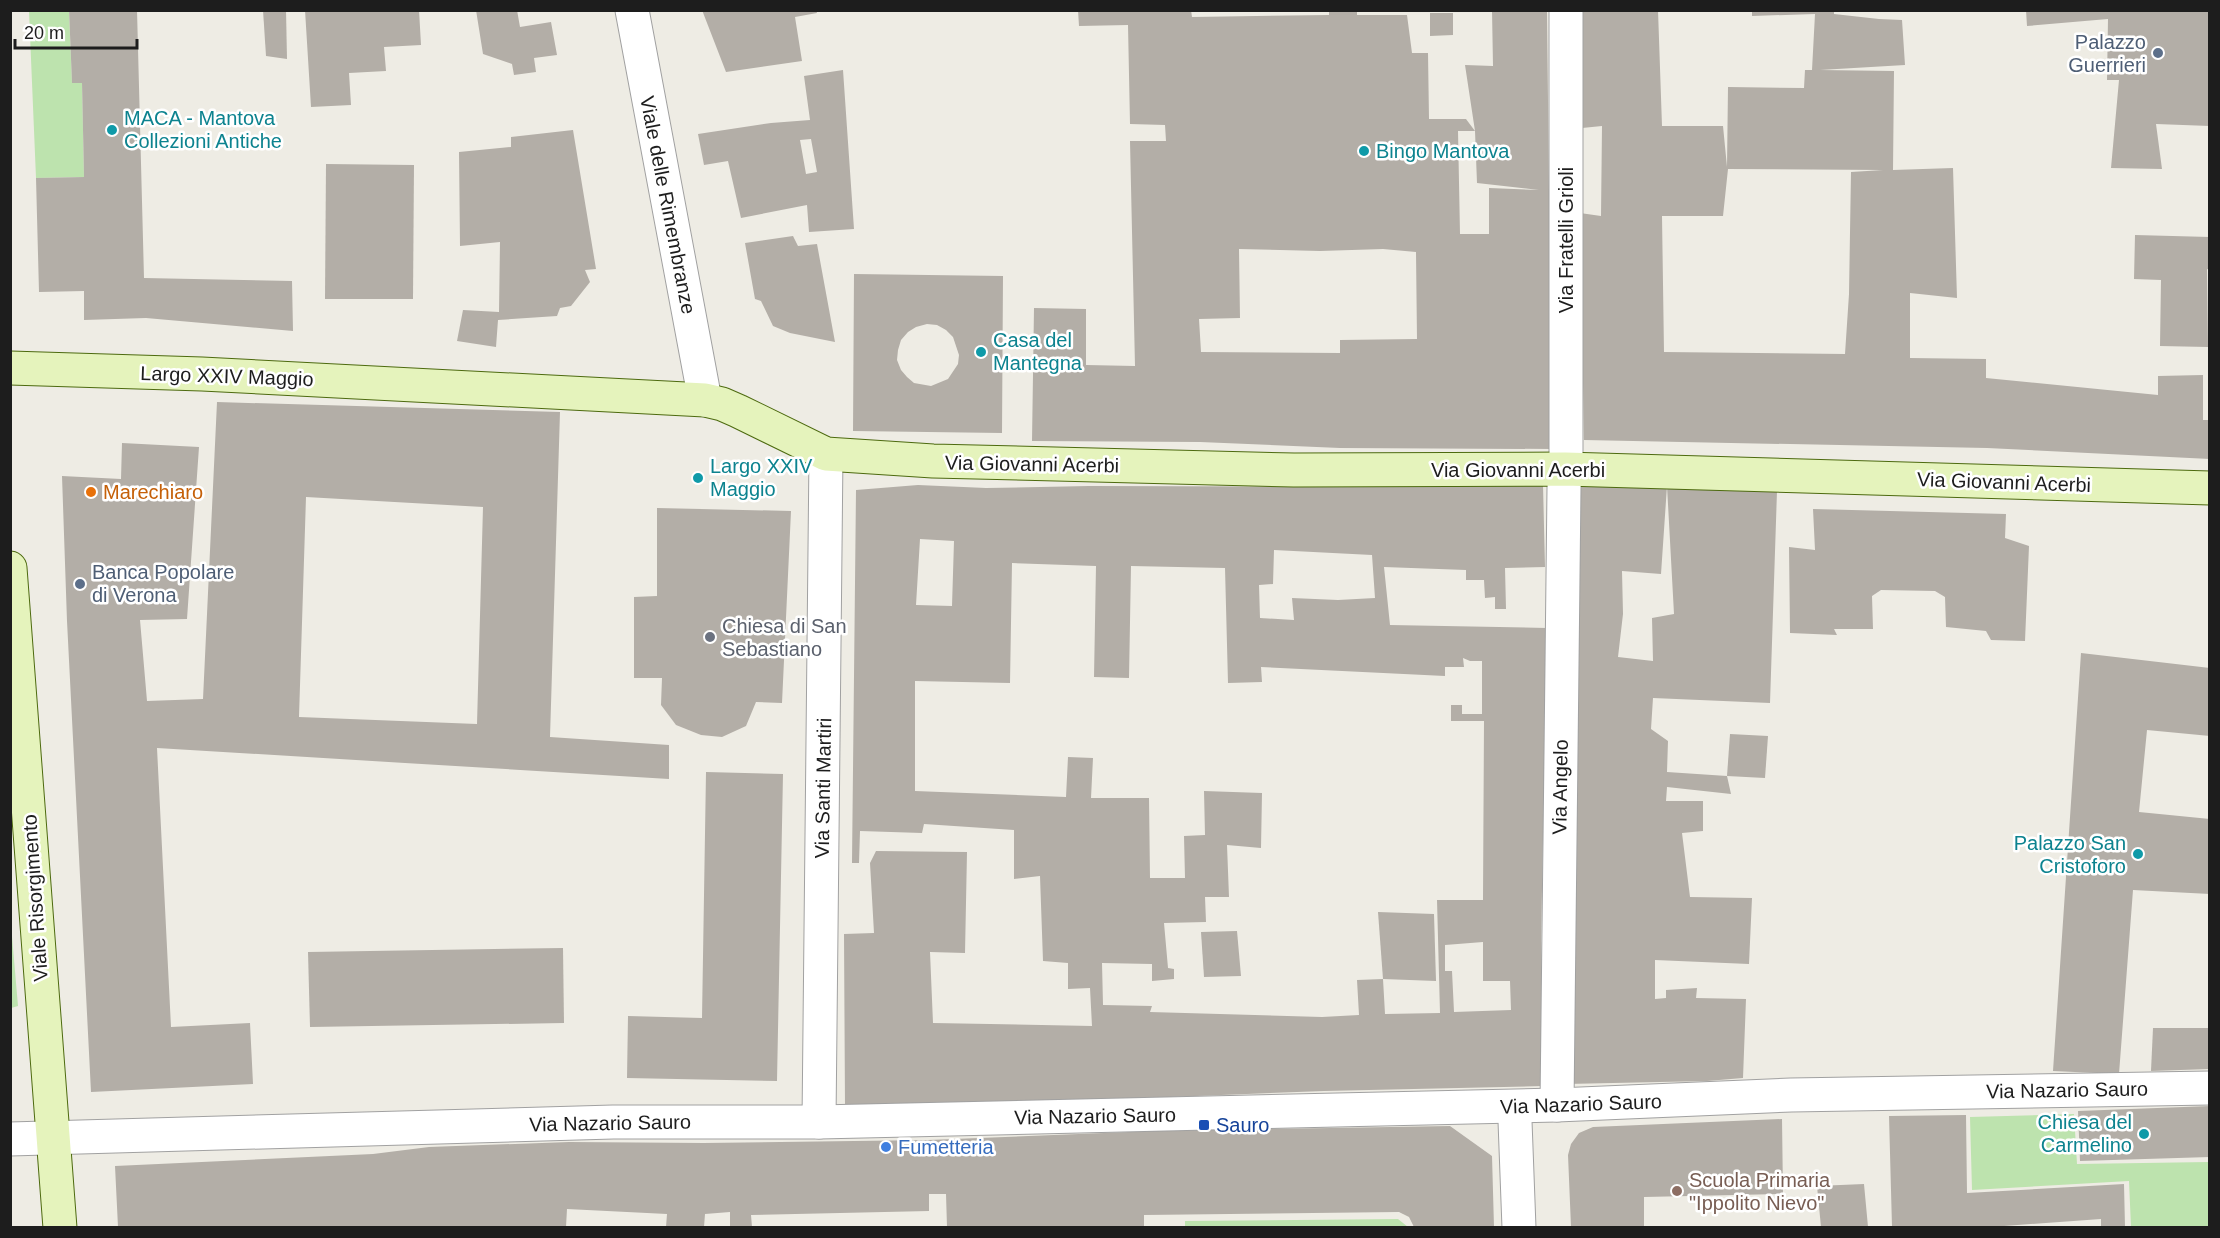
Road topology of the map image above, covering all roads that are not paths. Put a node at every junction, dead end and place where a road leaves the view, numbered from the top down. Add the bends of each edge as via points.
1 (632, 10) edge
2 (1566, 10) edge
3 (10, 368) edge
4 (705, 400) junction
5 (826, 454) junction
6 (1565, 469) junction
7 (2210, 488) edge
8 (10, 568) edge
9 (2210, 1088) edge
10 (1557, 1105) junction
11 (1515, 1121) dead end
12 (819, 1122) junction
13 (53, 1138) junction
14 (10, 1139) edge
15 (60, 1227) edge
16 (1519, 1227) edge

1 - 4 street, Viale delle Rimembranze
2 - 6 street, Via Fratelli Grioli
3 - 4 street, Largo XXIV Maggio
4 - 5 street, Largo XXIV Maggio via 738,411
5 - 6 street, Via Giovanni Acerbi via 933,461 1294,470
5 - 12 street, Via Santi Martiri
6 - 7 street, Via Giovanni Acerbi
6 - 10 street, Via Angelo
8 - 13 street, Viale Risorgimento
9 - 10 street, Via Nazario Sauro via 1791,1095
10 - 12 street, Via Nazario Sauro
11 - 16 street
12 - 13 street, Via Nazario Sauro via 613,1122
13 - 14 street, Via Nazario Sauro
13 - 15 street, Viale Risorgimento

